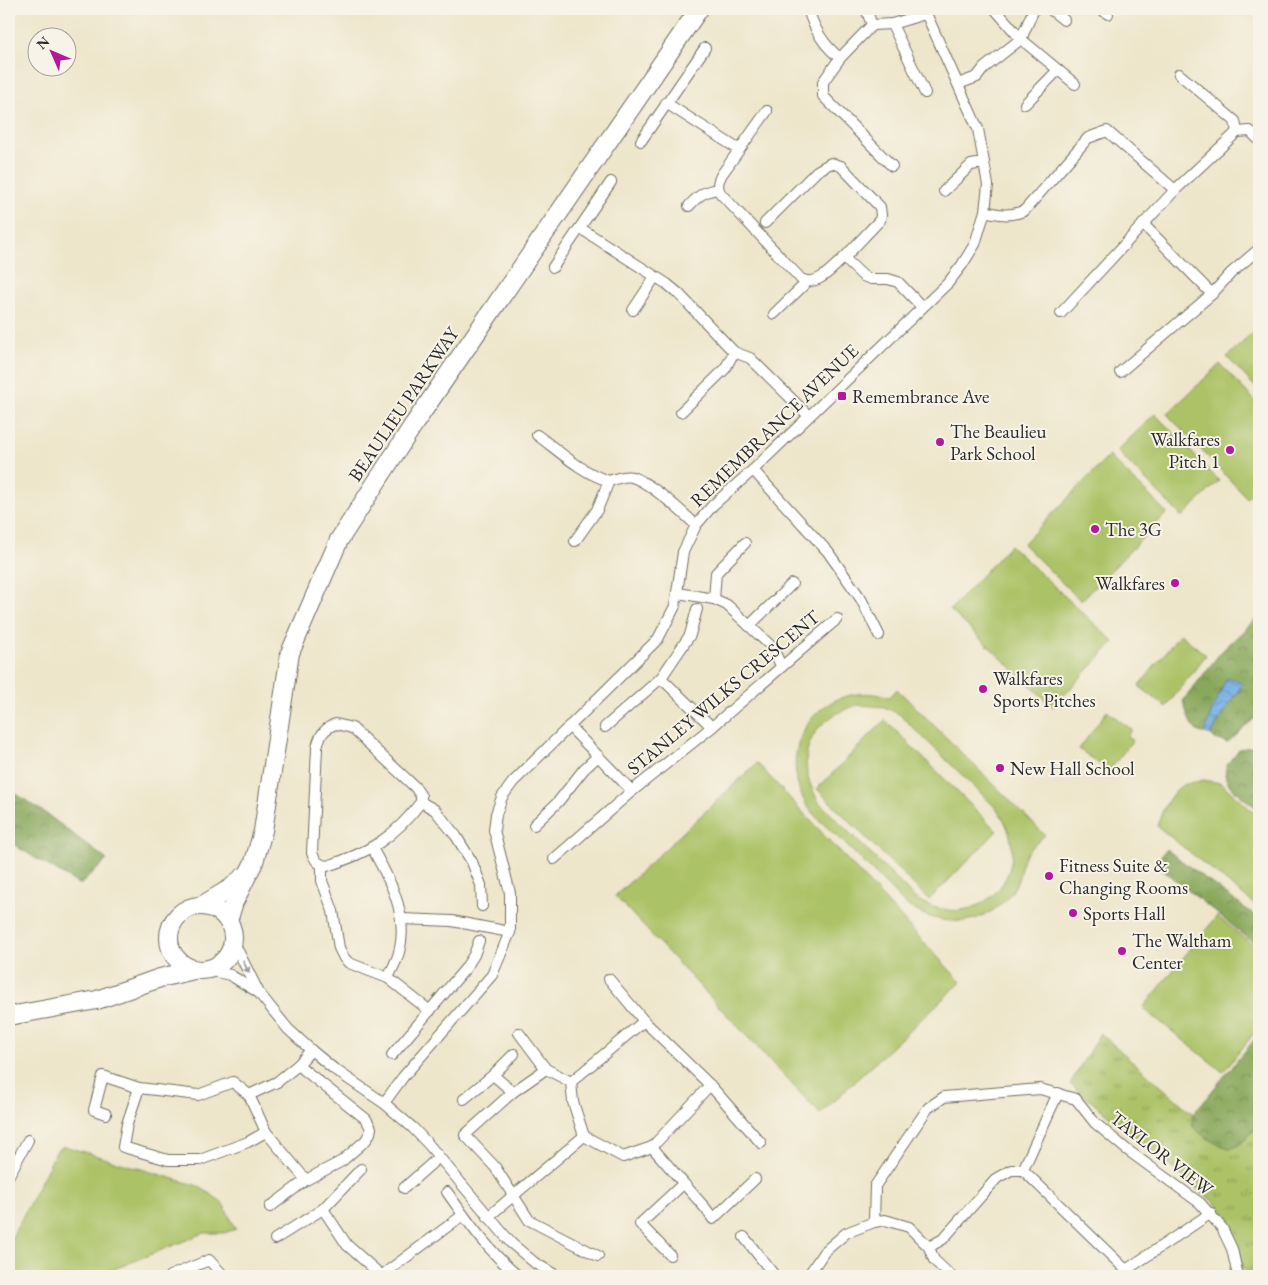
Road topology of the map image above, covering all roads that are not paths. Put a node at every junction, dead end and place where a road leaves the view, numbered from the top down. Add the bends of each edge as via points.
1 (699, 9) edge
2 (808, 9) edge
3 (866, 9) edge
4 (995, 9) edge
5 (1034, 9) edge
6 (1050, 9) edge
7 (925, 11) edge
8 (1064, 20) dead end
9 (892, 24) junction
10 (872, 25) junction
11 (1021, 40) junction
12 (705, 48) dead end
13 (840, 58) junction
14 (1058, 70) junction
15 (1179, 74) dead end
16 (958, 84) junction
17 (1075, 84) dead end
18 (925, 93) dead end
19 (666, 103) junction
20 (1025, 104) dead end
21 (767, 110) dead end
22 (1237, 132) junction
23 (1259, 140) edge
24 (642, 141) dead end
25 (738, 150) junction
26 (984, 163) junction
27 (892, 166) dead end
28 (611, 182) dead end
29 (718, 188) junction
30 (1175, 190) junction
31 (944, 191) dead end
32 (689, 206) dead end
33 (985, 211) junction
34 (765, 223) dead end
35 (1143, 224) junction
36 (580, 228) junction
37 (1259, 249) edge
38 (844, 258) junction
39 (553, 267) dead end
40 (656, 277) junction
41 (807, 282) junction
42 (1212, 294) junction
43 (922, 307) junction
44 (633, 310) dead end
45 (1061, 313) dead end
46 (774, 314) dead end
47 (734, 352) junction
48 (1120, 372) dead end
49 (681, 412) dead end
50 (809, 416) junction
51 (537, 435) dead end
52 (753, 470) junction
53 (608, 481) junction
54 (696, 525) junction
55 (574, 541) dead end
56 (745, 542) dead end
57 (792, 584) dead end
58 (678, 594) junction
59 (714, 599) junction
60 (697, 609) dead end
61 (837, 619) dead end
62 (749, 626) junction
63 (879, 635) dead end
64 (781, 666) junction
65 (661, 678) junction
66 (569, 726) junction
67 (605, 727) dead end
68 (712, 727) junction
69 (598, 756) junction
70 (632, 791) junction
71 (421, 802) junction
72 (534, 825) dead end
73 (372, 848) junction
74 (554, 859) dead end
75 (322, 866) junction
76 (250, 870) junction
77 (201, 906) junction
78 (482, 906) dead end
79 (402, 919) junction
80 (228, 922) junction
81 (510, 932) junction
82 (168, 941) junction
83 (233, 941) junction
84 (479, 941) dead end
85 (201, 970) junction
86 (388, 978) junction
87 (609, 979) dead end
88 (136, 986) junction
89 (259, 993) junction
90 (430, 1011) junction
91 (9, 1016) edge
92 (644, 1021) junction
93 (519, 1033) dead end
94 (311, 1050) junction
95 (514, 1054) dead end
96 (392, 1055) dead end
97 (298, 1065) junction
98 (546, 1069) junction
99 (493, 1075) junction
100 (571, 1082) junction
101 (710, 1085) junction
102 (139, 1088) junction
103 (513, 1092) junction
104 (1058, 1093) junction
105 (249, 1095) junction
106 (464, 1099) dead end
107 (384, 1103) junction
108 (106, 1114) dead end
109 (266, 1132) junction
110 (584, 1136) junction
111 (28, 1140) dead end
112 (761, 1143) dead end
113 (652, 1147) junction
114 (439, 1157) junction
115 (361, 1169) dead end
116 (1023, 1170) junction
117 (9, 1174) edge
118 (306, 1180) junction
119 (755, 1180) dead end
120 (683, 1184) junction
121 (404, 1188) dead end
122 (447, 1192) dead end
123 (514, 1195) junction
124 (270, 1207) dead end
125 (323, 1209) junction
126 (1211, 1214) junction
127 (462, 1215) junction
128 (488, 1217) junction
129 (874, 1222) junction
130 (744, 1237) dead end
131 (275, 1239) dead end
132 (929, 1247) junction
133 (670, 1255) dead end
134 (598, 1256) dead end
135 (1126, 1273) edge
136 (170, 1276) edge
137 (224, 1276) edge
138 (381, 1276) edge
139 (518, 1276) edge
140 (557, 1276) edge
141 (774, 1276) edge
142 (808, 1276) edge
143 (951, 1276) edge
144 (1238, 1276) edge

1 - 76 highway, BEAULIEU PARKWAY via 414,424 339,540 290,653 263,831
2 - 13 street via 817,34
3 - 10 street
4 - 11 street
5 - 11 street
6 - 8 street
7 - 9 street
7 - 16 street, REMEMBRANCE AVENUE
9 - 10 street
9 - 18 street
10 - 13 street
11 - 14 street
11 - 16 street via 977,77
12 - 19 street
13 - 27 street via 823,82 823,96
14 - 17 street
14 - 20 street
15 - 22 street via 1235,121
16 - 26 street, REMEMBRANCE AVENUE via 978,129
19 - 24 street
19 - 25 street
21 - 25 street
22 - 23 street via 1250,132
22 - 30 street
25 - 29 street via 718,180
26 - 31 street via 971,165
26 - 33 street, REMEMBRANCE AVENUE via 988,185
28 - 36 street
29 - 32 street via 698,195
29 - 41 street via 789,267
30 - 33 street via 1107,132 1088,138 1024,211 997,215
30 - 35 street
33 - 43 street, REMEMBRANCE AVENUE via 975,244 962,265
34 - 38 street via 817,171 830,163 841,166 880,207 882,215
35 - 42 street
35 - 45 street
36 - 39 street
36 - 40 street
37 - 42 street
38 - 41 street via 819,280
38 - 43 street via 863,276 898,282
40 - 44 street
40 - 47 street via 678,293
41 - 46 street
42 - 48 street
43 - 50 street, REMEMBRANCE AVENUE
47 - 49 street via 724,369
47 - 50 street via 750,358
50 - 52 street, REMEMBRANCE AVENUE
51 - 53 street via 598,478
52 - 54 street, REMEMBRANCE AVENUE via 713,505
52 - 63 street via 828,552 861,599
53 - 54 street via 630,476 646,484
53 - 55 street via 597,510
54 - 58 street, REMEMBRANCE AVENUE via 683,552
56 - 59 street via 716,573
57 - 62 street
58 - 59 street
58 - 66 street, REMEMBRANCE AVENUE via 658,639
59 - 62 street via 726,605
60 - 65 street via 690,635
61 - 64 street, STANLEY WILKS CRESCENT
62 - 64 street via 773,648
64 - 68 street, STANLEY WILKS CRESCENT
65 - 67 street
65 - 68 street
66 - 69 street, STANLEY WILKS CRESCENT
66 - 81 street, REMEMBRANCE AVENUE via 513,782 502,797 496,814 494,830 510,893
68 - 70 street, STANLEY WILKS CRESCENT
69 - 70 street, STANLEY WILKS CRESCENT
69 - 72 street, STANLEY WILKS CRESCENT
70 - 74 street, STANLEY WILKS CRESCENT
71 - 73 street
71 - 75 street via 415,787 352,728 343,724 330,726 319,738 317,748 312,853
71 - 78 street via 435,810 472,862 481,885
73 - 75 street via 353,858
73 - 79 street via 387,873
75 - 86 street via 322,881 333,911 340,954 349,963
76 - 77 highway, BEAULIEU PARKWAY via 231,888
76 - 80 highway, BEAULIEU PARKWAY
77 - 80 highway via 219,912
77 - 82 highway via 188,908 177,916 170,928
79 - 81 street via 452,921
79 - 86 street via 399,953
80 - 83 highway
81 - 107 street, REMEMBRANCE AVENUE via 492,975
82 - 85 highway via 176,959 187,968
82 - 88 highway via 159,965
83 - 85 highway via 229,954 220,964
83 -> 89 street
84 - 90 street via 465,969
85 - 88 highway
85 - 89 street via 230,975
86 - 90 street
87 - 92 street
88 - 91 highway via 97,1000
89 - 94 street via 288,1029
90 - 96 street
92 - 100 street
92 - 101 street
93 - 98 street
94 - 97 street
94 - 107 street
95 - 99 street
97 - 105 street via 277,1082
97 - 118 street via 360,1113 371,1128 366,1140 342,1161
98 - 100 street
98 - 103 street
99 - 103 street
99 - 106 street
100 - 110 street via 573,1102
101 - 112 street
101 - 113 street
102 - 105 street via 198,1095 233,1082
102 - 108 street via 103,1076 94,1110
102 - 109 street via 123,1147 168,1160 200,1160
103 - 123 street via 465,1135 495,1166
104 - 116 street
104 - 126 street, TAYLOR VIEW via 1076,1099 1094,1123
104 - 129 street, TAYLOR VIEW via 1040,1089 944,1097 928,1108 875,1186
105 - 109 street
107 - 114 street
109 - 118 street
110 - 113 street via 623,1157
110 - 123 street
111 - 117 street
113 - 120 street
114 - 121 street
114 - 128 street
115 - 125 street
116 - 132 street via 1011,1170 997,1178 943,1239
116 - 135 street
118 - 124 street
119 - 120 street via 713,1219
120 - 133 street via 640,1224
122 - 127 street
123 - 128 street
123 - 134 street via 529,1220
125 - 131 street
125 - 138 street via 347,1244
126 - 135 street
126 - 144 street, TAYLOR VIEW via 1232,1249
127 - 138 street
127 - 139 street via 501,1263
128 - 140 street via 522,1254
129 - 132 street via 885,1220 909,1227
129 - 142 street via 846,1234 824,1252
130 - 141 street
132 - 143 street via 934,1260
136 - 137 street via 209,1260

